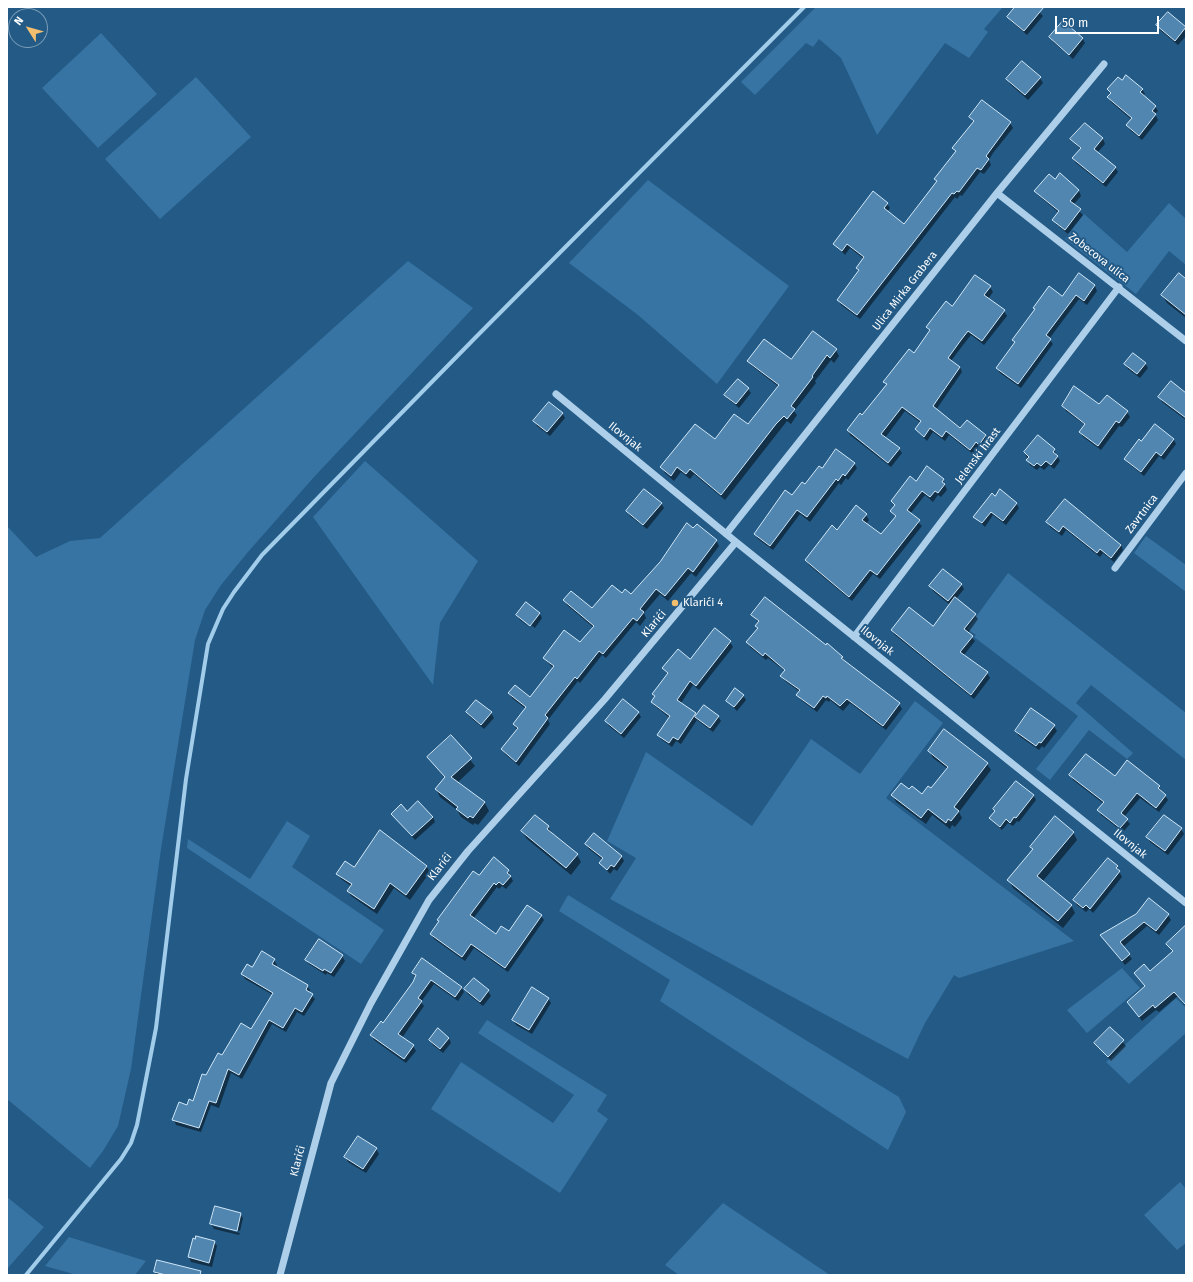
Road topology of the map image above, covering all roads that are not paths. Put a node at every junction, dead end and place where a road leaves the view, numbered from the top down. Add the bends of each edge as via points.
1 (1104, 64) dead end
2 (997, 193) junction
3 (1119, 287) junction
4 (1186, 342) edge
5 (556, 394) dead end
6 (1186, 473) edge
7 (726, 534) junction
8 (736, 542) junction
9 (1115, 568) dead end
10 (854, 637) junction
11 (1186, 903) edge
12 (280, 1275) edge

1 - 2 street, Ulica Mirka Grabera
2 - 3 street, Zobecova ulica
2 - 7 street, Ulica Mirka Grabera
3 - 4 street, Zobecova ulica
3 - 10 street, Jelenski hrast
5 - 7 street, Ilovnjak
6 - 9 street, Zavrtnica
7 - 8 street, Ilovnjak
8 - 10 street, Ilovnjak
8 - 12 street, Klarići via 606,699 468,851 429,900 371,1003 331,1083
10 - 11 street, Ilovnjak

